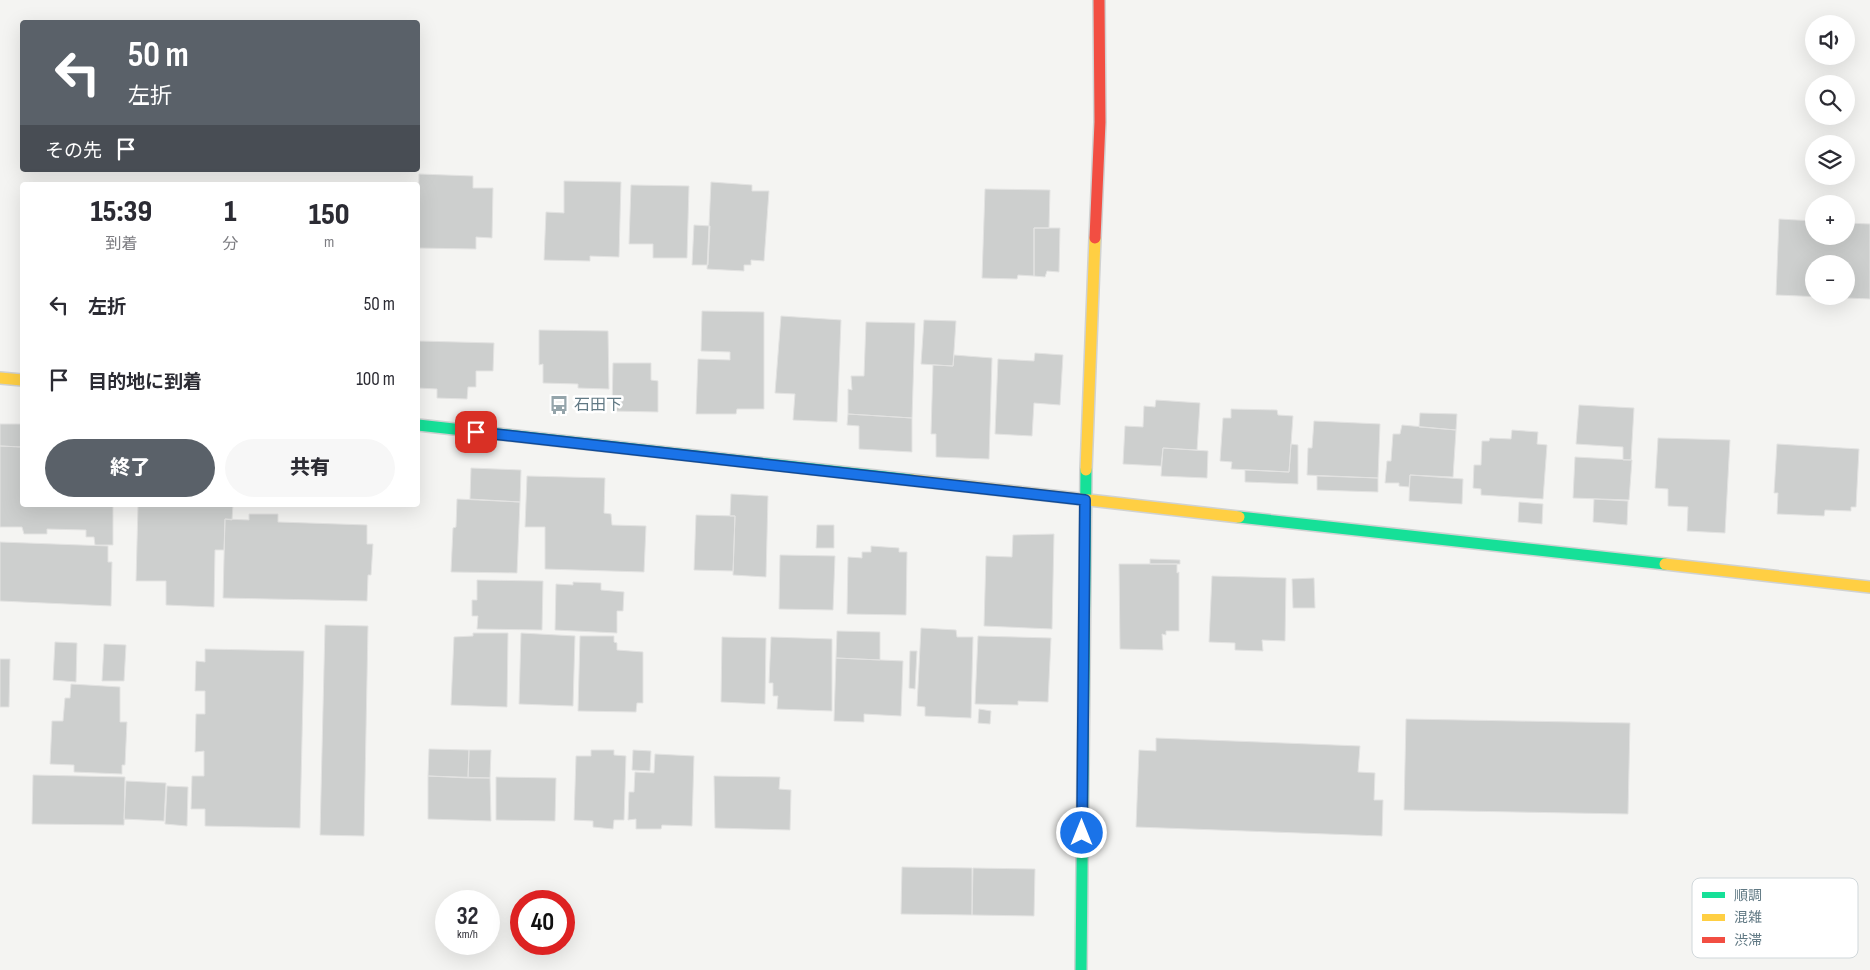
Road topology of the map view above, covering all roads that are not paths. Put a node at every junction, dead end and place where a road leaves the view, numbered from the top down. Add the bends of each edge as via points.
1 (1098, 0) edge
2 (0, 378) edge
3 (20, 380) edge
4 (420, 425) edge
5 (1085, 500) junction
6 (1870, 587) edge
7 (1081, 970) edge

1 - 5 street via 1100,122
2 - 3 street
4 - 5 street
5 - 6 street
5 - 7 street

